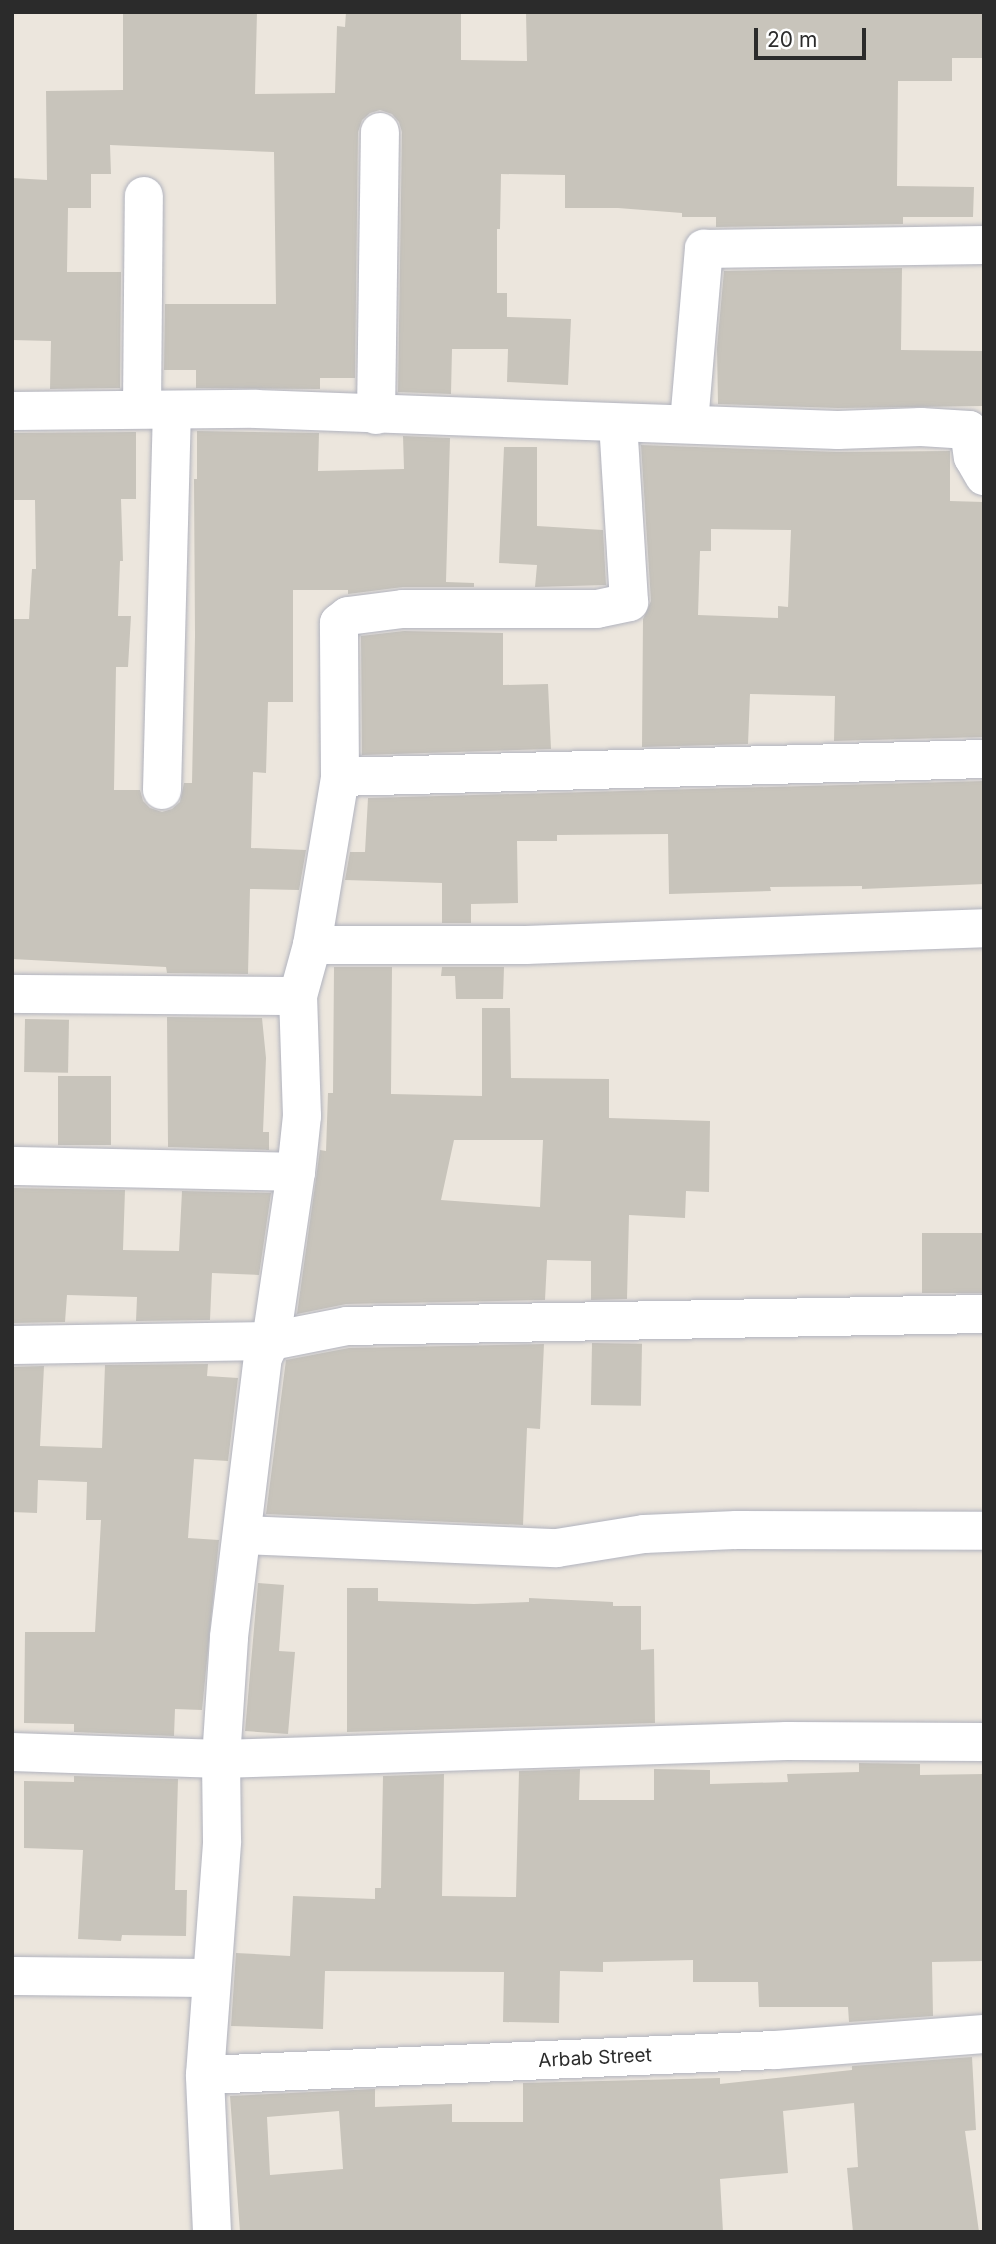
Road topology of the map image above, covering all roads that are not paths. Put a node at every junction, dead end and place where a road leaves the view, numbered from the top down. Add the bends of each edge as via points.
1 (380, 132) dead end
2 (144, 196) dead end
3 (984, 244) edge
4 (157, 409) junction
5 (12, 411) edge
6 (376, 415) junction
7 (618, 423) junction
8 (689, 423) junction
9 (984, 476) edge
10 (984, 759) edge
11 (340, 777) junction
12 (162, 790) dead end
13 (984, 928) edge
14 (312, 944) junction
15 (12, 994) edge
16 (298, 996) junction
17 (12, 1166) edge
18 (296, 1172) junction
19 (984, 1314) edge
20 (271, 1341) junction
21 (12, 1345) edge
22 (984, 1531) edge
23 (243, 1535) junction
24 (984, 1742) edge
25 (12, 1752) edge
26 (221, 1759) junction
27 (12, 1976) edge
28 (210, 1978) junction
29 (984, 2034) edge
30 (205, 2075) junction
31 (212, 2232) edge

1 - 6 street
2 - 4 street
3 - 8 street via 704,249
4 - 5 street
4 - 6 street
4 - 12 street
6 - 7 street
7 - 8 street
7 - 11 street via 629,602 597,609 403,609 348,616 339,623 338,634
8 - 9 street via 969,430 973,457
10 - 11 street
11 - 14 street
13 - 14 street via 526,945
14 - 16 street
15 - 16 street
16 - 18 street via 302,1116
17 - 18 street
18 - 20 street
19 - 20 street via 347,1326
20 - 21 street
20 - 23 street via 264,1357
22 - 23 street via 644,1534 558,1548
23 - 26 street via 229,1637
24 - 26 street via 787,1741
25 - 26 street
26 - 28 street via 222,1841
27 - 28 street
28 - 30 street
29 - 30 street, Arbab Street via 775,2050
30 - 31 street

